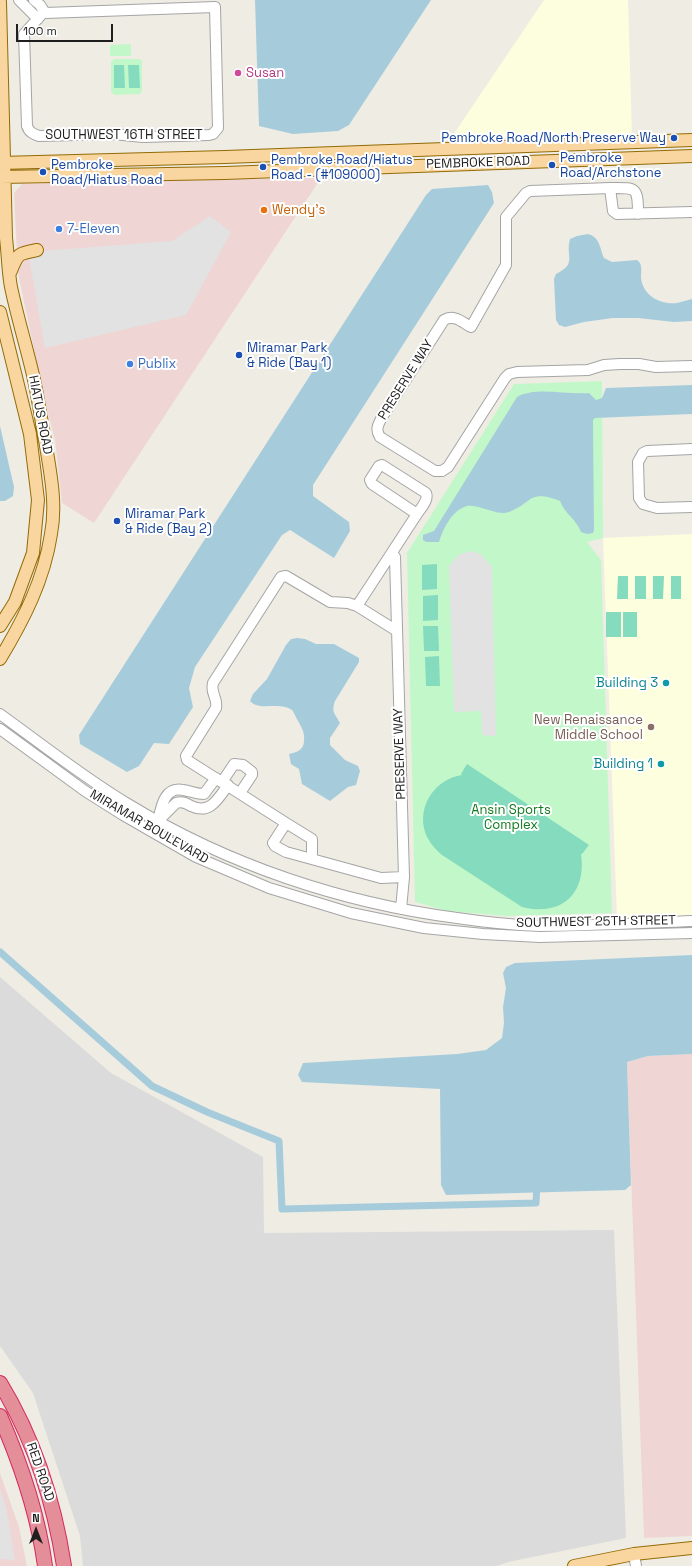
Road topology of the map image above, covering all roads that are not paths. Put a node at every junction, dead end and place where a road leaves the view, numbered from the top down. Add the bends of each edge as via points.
1 (19, 0) edge
2 (34, 0) edge
3 (0, 2) edge
4 (42, 15) junction
5 (692, 140) edge
6 (443, 149) junction
7 (692, 156) edge
8 (226, 157) junction
9 (3, 162) edge
10 (443, 165) junction
11 (225, 173) junction
12 (2, 177) edge
13 (610, 188) junction
14 (692, 212) edge
15 (638, 214) junction
16 (37, 250) dead end
17 (9, 275) junction
18 (0, 312) edge
19 (692, 366) edge
20 (692, 448) edge
21 (49, 461) junction
22 (34, 463) junction
23 (692, 507) edge
24 (417, 514) junction
25 (392, 553) junction
26 (357, 606) junction
27 (0, 626) edge
28 (397, 631) junction
29 (0, 659) edge
30 (0, 714) edge
31 (0, 729) edge
32 (222, 782) junction
33 (240, 793) junction
34 (158, 821) junction
35 (286, 823) junction
36 (312, 859) junction
37 (266, 872) joint
38 (404, 877) junction
39 (267, 886) joint
40 (401, 909) junction
41 (692, 921) edge
42 (692, 933) edge
43 (0, 1383) edge
44 (0, 1403) edge
45 (0, 1416) edge
46 (43, 1477) junction
47 (692, 1548) edge
48 (635, 1560) edge
49 (45, 1566) edge
50 (64, 1566) edge
51 (574, 1566) edge

1 - 4 street
2 - 4 street via 40,5
3 - 9 main road, HIATUS ROAD
4 - 4 street, SOUTHWEST 16TH STREET via 24,34 27,126 31,132 39,136 113,134 158,137 209,135 217,131 215,7
5 - 6 main road, PEMBROKE ROAD
6 - 8 main road, PEMBROKE ROAD
6 - 10 main road
7 - 10 main road, PEMBROKE ROAD
8 - 9 main road, PEMBROKE ROAD
8 - 11 main road
9 - 12 main road, HIATUS ROAD
10 - 11 main road, PEMBROKE ROAD
11 - 12 main road, PEMBROKE ROAD
12 - 17 main road, HIATUS ROAD
13 - 15 street via 613,211 617,214
13 - 15 street via 634,190 638,196
13 - 19 street, PRESERVE WAY via 526,193 506,217 506,265 471,327 454,317 444,320 382,417 377,427 378,432 380,436 436,471 442,471 448,467 509,374 588,370 620,364
14 - 15 street
16 - 17 main road via 22,252
17 - 21 main road, HIATUS ROAD via 33,374
18 - 22 main road, HIATUS ROAD via 30,434
20 - 23 street via 643,452 638,462 639,498 643,504 657,508
21 - 22 main road
21 - 29 main road, HIATUS ROAD via 53,502 52,532 46,558 27,611
22 - 27 main road, HIATUS ROAD via 38,500 33,553 15,602
24 - 24 street via 427,499 426,493 382,465 379,466 370,480 372,484
24 - 25 street
25 - 26 street
25 - 28 street, PRESERVE WAY via 395,557
26 - 28 street
26 - 32 street via 330,602 286,576 281,577 213,683 212,692 216,699 216,708 186,756 187,760
28 - 38 street, PRESERVE WAY
30 - 34 street, MIRAMAR BOULEVARD via 64,762 128,805
31 - 39 street, MIRAMAR BOULEVARD via 85,791 123,815 196,857
32 - 33 street
32 - 33 street via 234,764 243,765 252,772 252,775
32 - 34 street via 204,794 181,789 173,790 163,802
32 - 34 street via 212,806 198,809 185,802 176,803
33 - 35 street
34 - 37 street, MIRAMAR BOULEVARD
35 - 36 street via 312,839
35 - 36 street via 273,843 275,846 286,852
36 - 38 street via 381,878
37 - 40 street, SOUTHWEST 25TH STREET via 350,898
38 - 40 street, PRESERVE WAY
39 - 42 street, SOUTHWEST 25TH STREET via 351,914 424,928 540,937
40 - 41 street, SOUTHWEST 25TH STREET via 485,922 538,926
43 - 46 highway, RED ROAD via 26,1432
44 - 46 highway via 7,1409 32,1468
45 - 49 highway, RED ROAD via 33,1502
46 - 50 highway, RED ROAD via 51,1499
47 - 48 main road
48 - 51 main road

